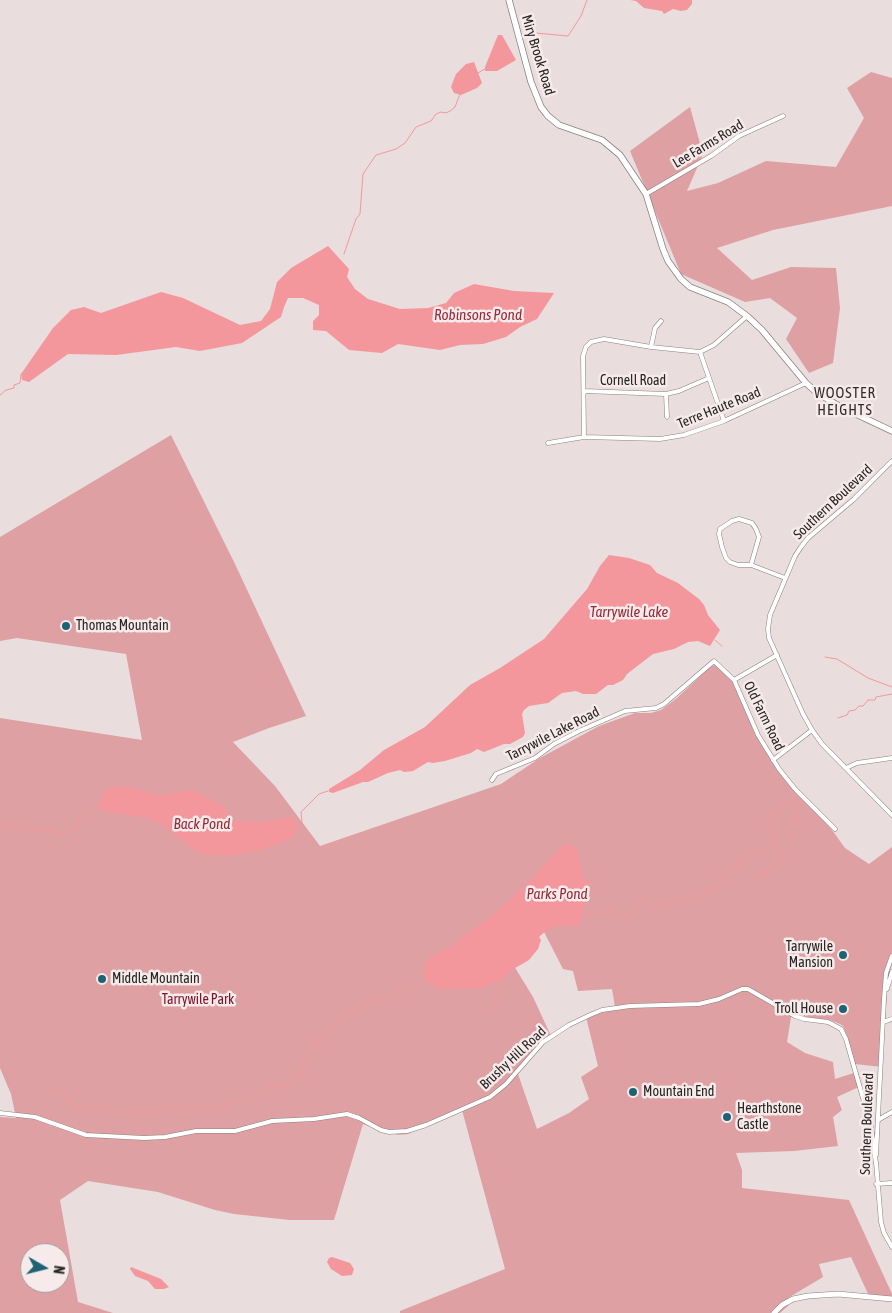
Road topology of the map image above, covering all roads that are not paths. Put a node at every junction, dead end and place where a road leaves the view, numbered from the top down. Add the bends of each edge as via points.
1 (509, 0) edge
2 (783, 116) dead end
3 (646, 194) junction
4 (747, 316) junction
5 (661, 321) dead end
6 (651, 347) junction
7 (700, 352) junction
8 (709, 378) junction
9 (806, 383) junction
10 (584, 391) junction
11 (666, 394) junction
12 (667, 416) dead end
13 (724, 420) junction
14 (892, 431) edge
15 (584, 437) junction
16 (548, 443) dead end
17 (892, 461) edge
18 (751, 564) junction
19 (785, 578) junction
20 (777, 655) junction
21 (734, 680) junction
22 (812, 730) junction
23 (892, 758) edge
24 (773, 760) junction
25 (846, 768) junction
26 (492, 780) dead end
27 (892, 815) edge
28 (835, 829) dead end
29 (892, 956) edge
30 (892, 972) edge
31 (884, 999) junction
32 (892, 1019) edge
33 (883, 1022) junction
34 (892, 1112) edge
35 (0, 1113) edge
36 (878, 1120) junction
37 (876, 1164) junction
38 (892, 1183) edge
39 (876, 1184) junction
40 (892, 1247) edge
41 (892, 1298) edge
42 (774, 1313) edge

1 - 3 main road, Miry Brook Road via 536,98 548,116 559,125 612,146
2 - 3 street, Lee Farms Road via 740,136
3 - 4 main road via 668,262 681,280 690,287 728,302
4 - 7 street via 714,345
4 - 9 main road via 776,345
5 - 6 street via 655,328
6 - 7 street
6 - 10 street via 604,339 591,342 583,356
7 - 8 street
8 - 11 street, Cornell Road
8 - 13 street
9 - 13 street, Terre Haute Road
9 - 14 main road via 827,400
10 - 11 street, Cornell Road
10 - 15 street
11 - 12 street
13 - 15 street, Terre Haute Road via 671,438
15 - 16 street, Terre Haute Road
17 - 19 street, Southern Boulevard via 808,538
18 - 18 street via 758,545 756,529 746,520 732,521 720,529 719,534 726,558 738,565
18 - 19 street
19 - 20 street, Southern Boulevard via 768,622 769,638
20 - 21 street
20 - 22 street, Southern Boulevard
21 - 24 street, Old Farm Road via 758,735
21 - 26 street, Tarrywile Lake Road via 714,661 664,704 656,708 625,711 579,731 535,758 496,774
22 - 24 street
22 - 25 street, Southern Boulevard
23 - 25 street via 857,763
24 - 28 street, Old Farm Road via 786,779
25 - 27 street, Southern Boulevard
29 - 31 street, Southern Boulevard via 886,973
30 - 31 street, Southern Boulevard
31 - 33 street, Southern Boulevard
32 - 33 street
33 - 36 street, Southern Boulevard
34 - 36 street
35 - 37 street, Brushy Hill Road via 39,1118 90,1136 144,1138 196,1131 235,1131 272,1121 347,1114 381,1130 407,1131 490,1098 543,1042 602,1010 699,1004 748,989 795,1016 828,1022 841,1030 871,1126
36 - 37 street, Southern Boulevard
37 - 39 street, Southern Boulevard
38 - 39 street
39 - 40 street, Southern Boulevard via 881,1222
41 - 42 street via 838,1294 808,1296 793,1299

